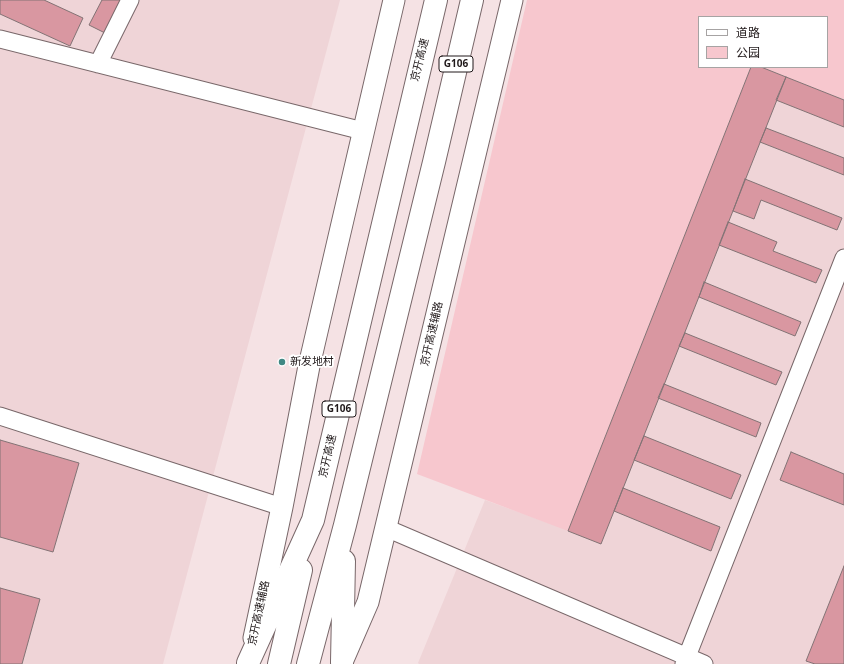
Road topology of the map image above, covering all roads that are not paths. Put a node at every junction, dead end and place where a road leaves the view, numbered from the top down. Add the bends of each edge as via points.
1 (130, 0) edge
2 (394, 0) edge
3 (435, 0) edge
4 (473, 0) edge
5 (512, 0) edge
6 (0, 39) edge
7 (98, 64) junction
8 (363, 131) junction
9 (434, 162) junction
10 (844, 258) edge
11 (0, 416) edge
12 (282, 507) junction
13 (313, 520) junction
14 (345, 525) junction
15 (386, 528) junction
16 (685, 660) edge
17 (248, 663) edge
18 (342, 663) edge
19 (279, 664) edge
20 (308, 664) edge
21 (704, 664) edge

1 - 7 street
2 - 8 main road, 京开高速辅路
3 - 13 highway
3 - 13 highway, 京开高速 / G106
4 - 9 highway
4 - 9 highway, G106
5 - 15 main road, 京开高速辅路
6 - 7 street
7 - 8 street
8 - 12 main road, 京开高速辅路 via 309,366
9 - 14 highway
10 - 16 street
11 - 12 street
12 - 17 main road, 京开高速辅路
13 - 17 highway
13 - 19 highway, 京开高速 / G106
14 - 18 highway
14 - 20 highway
15 - 16 street
15 - 18 main road, 京开高速辅路 via 368,602
16 - 21 street

